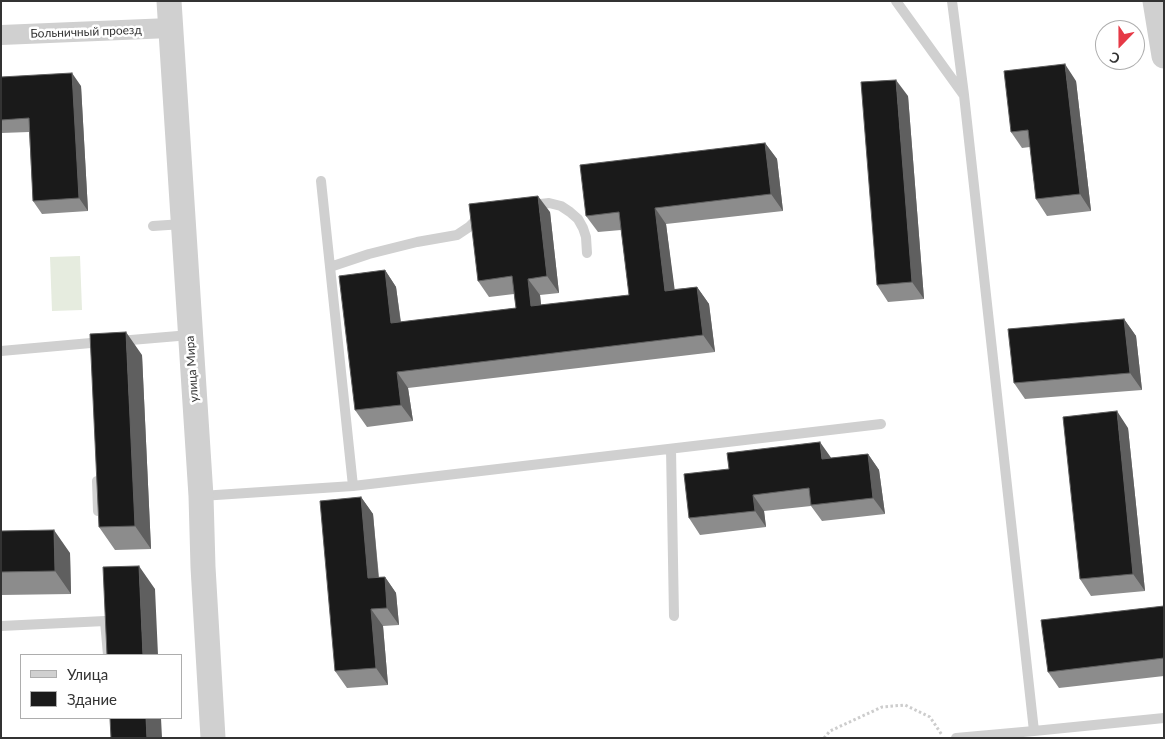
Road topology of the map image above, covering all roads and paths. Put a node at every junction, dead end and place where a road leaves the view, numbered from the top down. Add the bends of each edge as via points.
1 (169, 1) edge
2 (896, 1) edge
3 (952, 1) edge
4 (1155, 1) edge
5 (170, 28) junction
6 (1, 35) edge
7 (1163, 47) edge
8 (964, 95) junction
9 (321, 181) dead end
10 (524, 208) edge
11 (496, 215) edge
12 (183, 224) junction
13 (153, 226) dead end
14 (587, 253) dead end
15 (330, 267) junction
16 (190, 335) junction
17 (1, 351) edge
18 (881, 424) dead end
19 (671, 449) junction
20 (97, 472) edge
21 (352, 486) junction
22 (201, 496) junction
23 (98, 511) edge
24 (674, 616) dead end
25 (1, 626) edge
26 (108, 654) edge
27 (1164, 718) edge
28 (1034, 731) junction
29 (213, 738) edge
30 (824, 738) edge
31 (943, 738) edge
32 (956, 738) edge

1 - 5 street, улица Мира
2 - 8 lane
3 - 8 lane
4 - 7 street
5 - 6 street, Больничный проезд
5 - 12 street, улица Мира
8 - 28 lane
9 - 15 lane
10 - 14 lane via 549,203 570,212 583,228
11 - 15 lane via 477,219 457,235 369,254
12 - 13 lane
12 - 16 street, улица Мира
15 - 21 lane
16 - 17 lane via 94,348
16 - 22 street, улица Мира
18 - 19 lane
19 - 21 lane
19 - 24 lane
20 - 23 lane
21 - 22 lane
22 - 29 street, улица Мира
25 - 26 lane via 105,621
27 - 28 lane
28 - 32 lane
30 - 31 path via 830,731 882,707 905,705 930,717

